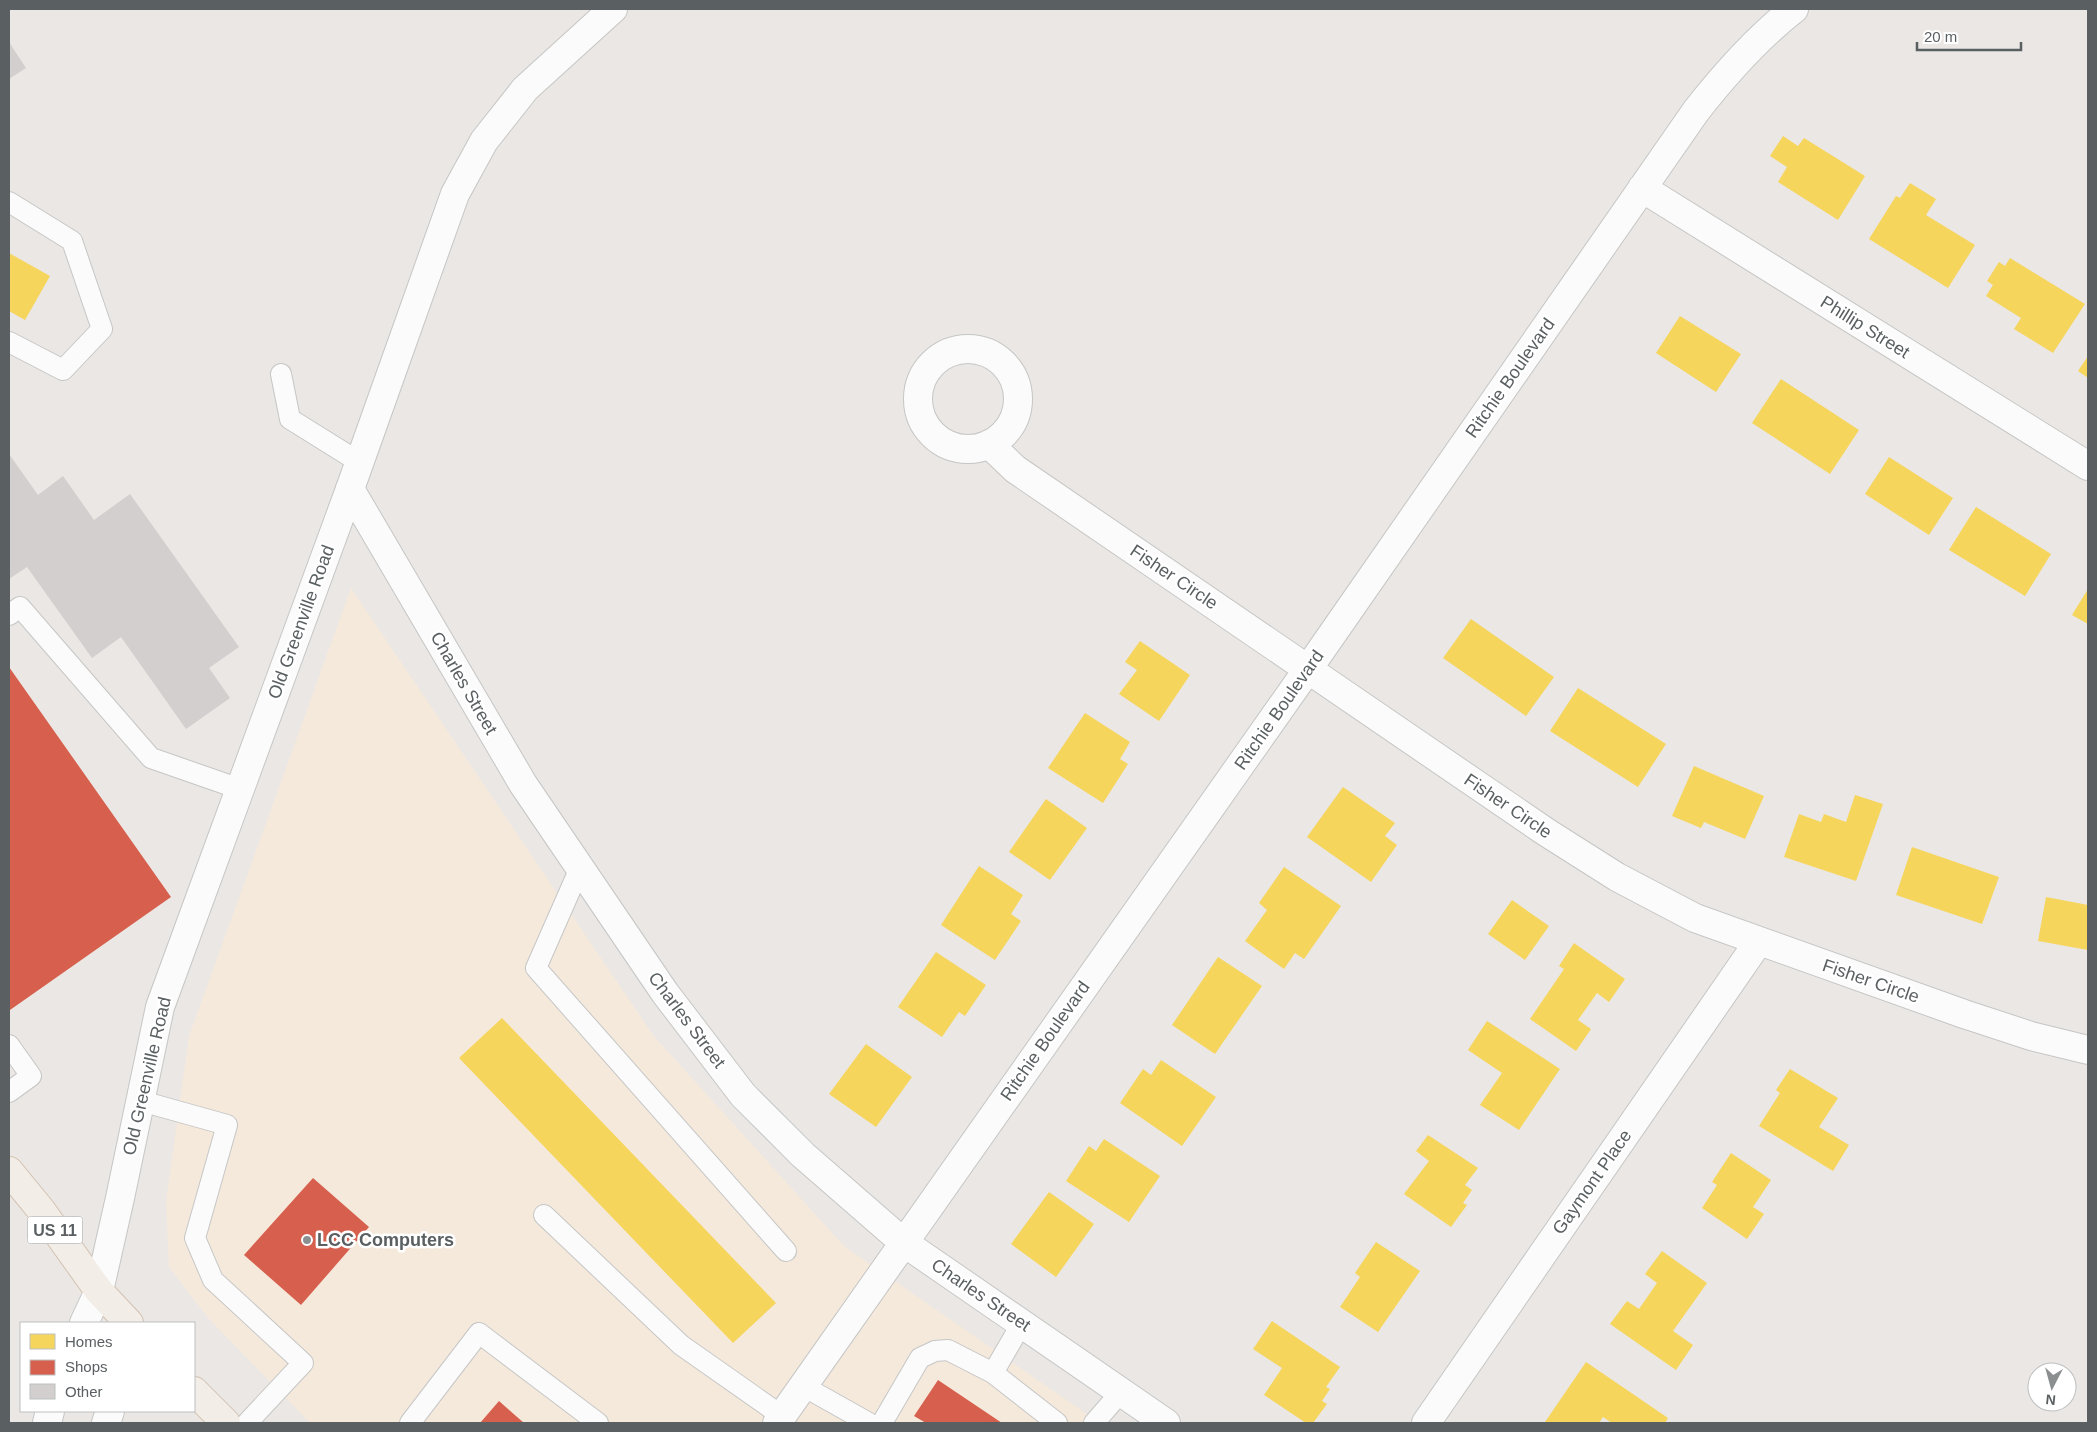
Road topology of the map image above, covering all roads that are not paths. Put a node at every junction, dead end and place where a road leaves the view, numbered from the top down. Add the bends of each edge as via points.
1 (613, 9) edge
2 (1794, 9) edge
3 (1642, 188) junction
4 (9, 202) edge
5 (9, 342) edge
6 (281, 374) dead end
7 (988, 444) dead end
8 (359, 462) junction
9 (2088, 466) edge
10 (350, 489) junction
11 (9, 615) edge
12 (1308, 669) junction
13 (240, 789) junction
14 (580, 868) junction
15 (1758, 942) junction
16 (9, 1045) edge
17 (2088, 1050) edge
18 (9, 1092) edge
19 (140, 1101) junction
20 (9, 1170) edge
21 (544, 1215) dead end
22 (903, 1242) junction
23 (786, 1251) dead end
24 (99, 1291) junction
25 (84, 1322) edge
26 (103, 1322) edge
27 (128, 1322) edge
28 (1022, 1323) junction
29 (993, 1374) junction
30 (803, 1386) junction
31 (195, 1392) edge
32 (1120, 1392) junction
33 (780, 1420) edge
34 (226, 1423) edge
35 (247, 1423) edge
36 (410, 1423) edge
37 (598, 1423) edge
38 (869, 1423) edge
39 (882, 1423) edge
40 (1057, 1423) edge
41 (1094, 1423) edge
42 (1166, 1423) edge
43 (1426, 1423) edge

1 - 8 street, Old Greenville Road via 525,90 484,141 455,194
2 - 3 street, Ritchie Boulevard via 1721,79
3 - 9 street, Phillip Street
3 - 12 street, Ritchie Boulevard
4 - 5 lane via 72,241 102,330 64,370
6 - 8 lane via 290,419
7 - 12 street, Fisher Circle via 1015,470
8 - 10 street, Old Greenville Road
10 - 13 street, Old Greenville Road
10 - 14 street, Charles Street via 523,784
11 - 13 lane via 20,607 151,758
12 - 15 street, Fisher Circle via 1617,877 1695,918
12 - 22 street, Ritchie Boulevard
13 - 19 street, Old Greenville Road via 160,1007
14 - 22 street, Charles Street via 665,993 743,1095 803,1154
14 - 23 lane via 536,968
15 - 17 street, Fisher Circle via 1998,1025
15 - 43 street, Gaymont Place
16 - 18 lane via 31,1076
19 - 24 street, Old Greenville Road
19 - 35 lane via 227,1125 195,1238 213,1280 303,1363
20 - 24 main road, US 11
21 - 33 lane via 681,1345
22 - 28 street, Charles Street
22 - 30 street, Ritchie Boulevard
24 - 25 street
24 - 26 street
24 - 27 main road, US 11
28 - 29 lane
28 - 32 street, Charles Street
29 - 39 lane via 948,1350 935,1351 920,1358
29 - 40 lane
30 - 33 street, Ritchie Boulevard
30 - 38 lane
31 - 34 main road
32 - 41 lane
32 - 42 street, Charles Street
36 - 37 lane via 479,1333

